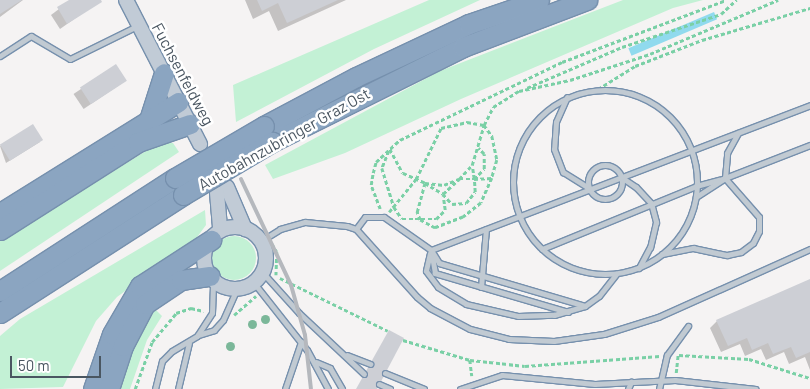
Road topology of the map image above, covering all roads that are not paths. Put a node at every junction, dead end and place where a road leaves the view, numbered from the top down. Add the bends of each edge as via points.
1 (126, 0) edge
2 (509, 0) edge
3 (539, 0) edge
4 (586, 0) edge
5 (470, 24) junction
6 (139, 25) junction
7 (0, 56) edge
8 (164, 73) junction
9 (567, 97) junction
10 (178, 102) junction
11 (810, 105) edge
12 (149, 120) junction
13 (190, 124) junction
14 (738, 133) junction
15 (268, 134) junction
16 (200, 144) dead end
17 (810, 145) edge
18 (692, 150) junction
19 (621, 177) junction
20 (725, 178) junction
21 (179, 186) junction
22 (696, 186) junction
23 (590, 189) junction
24 (696, 197) junction
25 (651, 203) junction
26 (0, 213) edge
27 (519, 217) junction
28 (245, 229) junction
29 (356, 229) junction
30 (486, 229) junction
31 (0, 230) edge
32 (216, 236) junction
33 (261, 241) junction
34 (542, 249) junction
35 (810, 249) edge
36 (431, 250) junction
37 (662, 255) junction
38 (638, 268) junction
39 (261, 274) junction
40 (616, 274) junction
41 (483, 276) junction
42 (211, 277) junction
43 (481, 287) junction
44 (237, 289) junction
45 (0, 291) edge
46 (585, 306) junction
47 (568, 312) junction
48 (0, 313) edge
49 (688, 326) dead end
50 (197, 336) junction
51 (302, 342) junction
52 (189, 343) junction
53 (344, 354) junction
54 (315, 362) junction
55 (370, 364) dead end
56 (386, 373) dead end
57 (364, 374) dead end
58 (660, 380) junction
59 (574, 382) junction
60 (631, 382) junction
61 (379, 384) dead end
62 (596, 386) edge
63 (93, 389) edge
64 (109, 389) edge
65 (154, 389) edge
66 (178, 389) edge
67 (285, 389) edge
68 (328, 389) edge
69 (342, 389) edge
70 (390, 389) edge
71 (424, 389) edge
72 (460, 389) edge
73 (576, 389) edge
74 (628, 389) edge
75 (660, 389) edge
76 (755, 389) edge

1 - 6 main road
2 - 5 highway
3 - 5 highway, Autobahnzubringer Graz Ost
4 - 15 highway, Autobahnzubringer Graz Ost via 463,47
5 - 15 highway, Autobahnzubringer Graz Ost via 356,77
6 - 7 lane, Fuchsenfeldweg via 70,59 30,36
6 - 8 main road, Fuchsenfeldweg
8 - 10 main road, Fuchsenfeldweg
8 - 12 highway
9 - 18 lane via 598,89 628,92 655,104 677,124
9 - 23 lane via 556,122 554,149 562,172
9 - 27 lane via 543,112 525,134 518,152 512,189
10 - 12 highway
10 - 13 main road, Fuchsenfeldweg
11 - 14 lane
12 - 26 highway
13 - 16 main road, Fuchsenfeldweg
13 - 31 highway via 138,142
14 - 18 lane
14 - 20 lane via 727,153
15 - 21 highway, Autobahnzubringer Graz Ost, bridge
17 - 20 lane
18 - 19 lane
18 - 22 lane
19 - 23 lane
19 - 23 lane via 620,188 608,198 597,197
19 - 23 lane via 614,168 598,166 590,173
19 - 25 lane
20 - 22 lane
20 - 24 lane
20 - 37 lane via 759,217 759,231 753,244 741,252 727,255 693,248
21 - 45 highway, Autobahnzubringer Graz Ost
21 - 48 highway, Autobahnzubringer Graz Ost
22 - 24 lane
22 - 25 lane
23 - 27 lane
24 - 37 lane via 690,219
25 - 34 lane
25 - 38 lane via 656,222 650,247
27 - 30 lane
27 - 34 lane
28 - 32 main road via 233,228
28 - 32 main road via 222,190
28 - 33 main road
29 - 33 lane via 305,222 280,229
29 - 35 lane via 430,308 470,329 509,339 545,340 604,334 658,317
29 - 36 lane via 365,217 384,217
30 - 36 lane
30 - 41 lane
32 - 42 main road via 205,256
32 - 63 highway via 140,286 112,334
33 - 39 main road
34 - 40 lane via 558,262 586,273
36 - 41 lane via 439,262
36 - 43 lane via 435,273
36 - 47 lane via 426,271 438,286 466,304 518,316
37 - 38 lane
38 - 40 lane
39 - 44 main road
39 - 51 lane
39 - 53 lane
40 - 46 lane via 599,296
41 - 43 lane
41 - 46 lane
42 - 44 main road via 224,286
42 - 50 lane via 212,313
42 - 64 highway via 181,280 145,304 123,346
43 - 47 lane
44 - 50 lane via 223,320 214,330
46 - 47 lane
49 - 58 lane via 667,355
50 - 52 lane
51 - 54 lane
51 - 67 lane
52 - 65 lane via 172,351 162,361
52 - 66 lane
53 - 55 lane
53 - 57 lane
54 - 68 lane
54 - 69 lane via 330,368
56 - 71 lane
58 - 60 lane
58 - 75 lane
58 - 76 lane
59 - 62 lane
59 - 72 lane via 502,375
59 - 73 lane
60 - 62 lane
60 - 74 lane
61 - 70 lane

